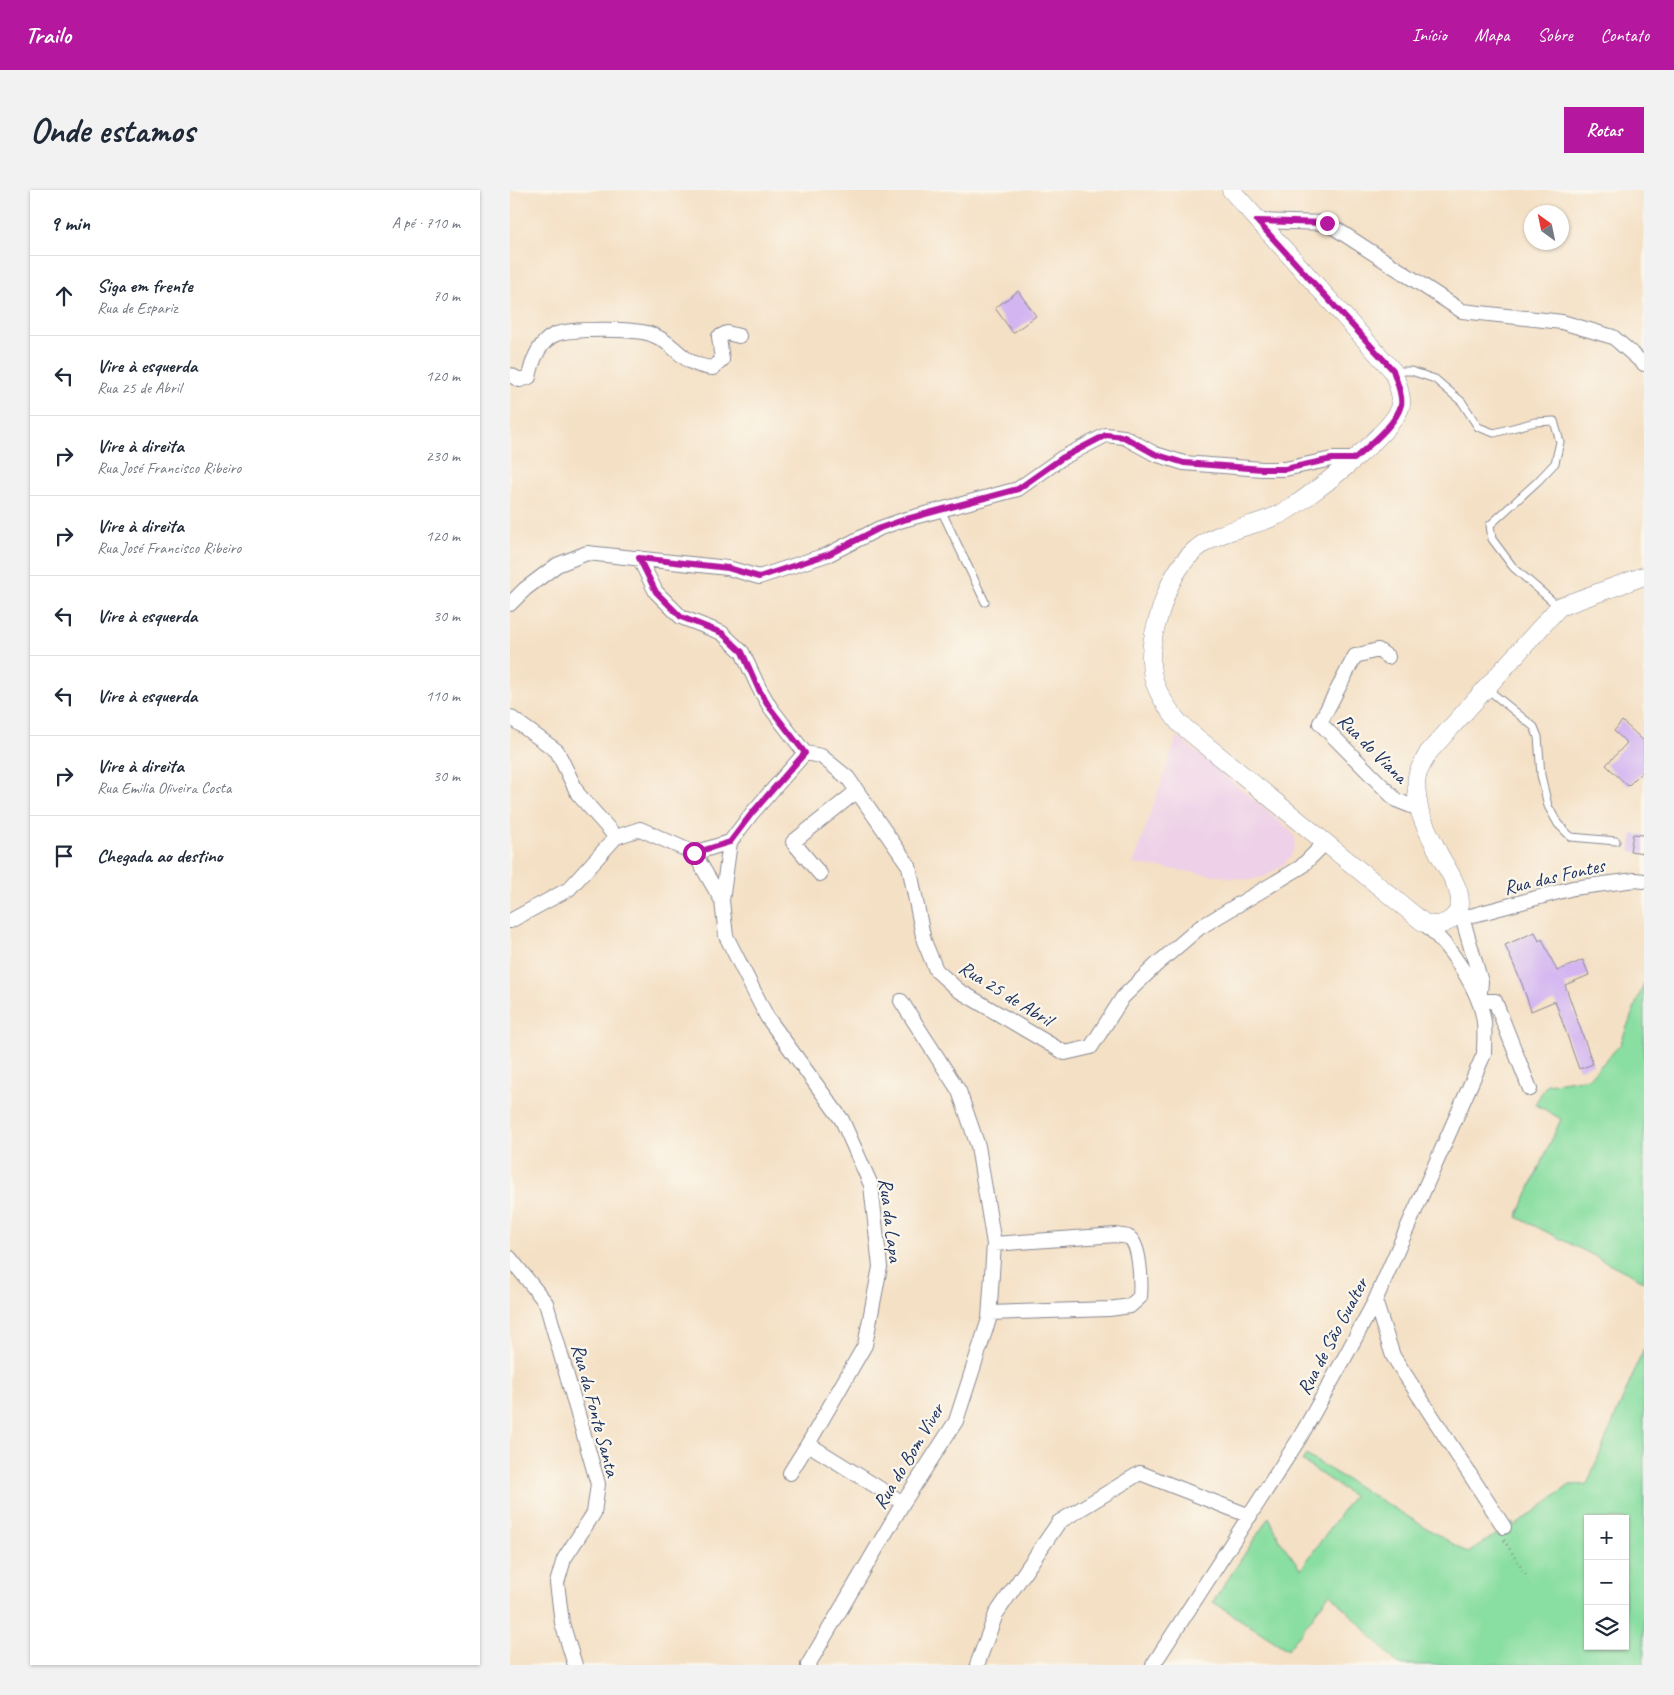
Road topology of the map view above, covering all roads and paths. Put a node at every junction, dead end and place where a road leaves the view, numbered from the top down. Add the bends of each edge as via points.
1 (1230, 190) edge
2 (1257, 221) junction
3 (739, 336) dead end
4 (1644, 364) edge
5 (1393, 370) junction
6 (510, 375) edge
7 (1354, 459) junction
8 (941, 510) junction
9 (639, 558) junction
10 (1644, 576) edge
11 (985, 602) dead end
12 (510, 604) edge
13 (1559, 607) junction
14 (1388, 657) dead end
15 (1486, 688) junction
16 (510, 716) edge
17 (805, 753) junction
18 (857, 791) junction
19 (1419, 809) junction
20 (616, 837) junction
21 (1616, 841) dead end
22 (730, 842) junction
23 (1325, 843) junction
24 (694, 853) junction
25 (820, 874) dead end
26 (1644, 880) edge
27 (722, 901) junction
28 (1454, 920) junction
29 (510, 921) edge
30 (1479, 1001) junction
31 (901, 1002) dead end
32 (1530, 1089) dead end
33 (994, 1244) junction
34 (510, 1258) edge
35 (1375, 1302) junction
36 (990, 1313) junction
37 (808, 1444) junction
38 (790, 1473) dead end
39 (903, 1503) junction
40 (1250, 1516) junction
41 (1504, 1528) joint
42 (1528, 1577) dead end
43 (575, 1665) edge
44 (808, 1665) edge
45 (976, 1665) edge
46 (1153, 1665) edge

1 - 2 street
2 - 4 street via 1327,223 1462,311 1562,322 1613,337
2 - 5 street
3 - 6 street via 726,333 719,337 722,360 713,368 690,363 653,335 636,331 575,330 553,335 540,346 529,377 520,380
5 - 7 street via 1401,405 1391,424
5 - 13 lane via 1411,371 1435,379 1462,402 1478,427 1494,433 1535,422 1554,421 1560,442 1555,463 1490,525 1492,539 1513,567
7 - 8 street via 1332,459 1285,469 1184,463 1155,454 1124,437 1106,435 1062,458 1018,489
7 - 23 street via 1301,502 1276,516 1221,535 1196,549 1170,583 1153,635 1151,663 1154,685 1180,724
8 - 9 street via 880,528 829,554 759,577 728,568
8 - 11 lane
9 - 12 street via 587,553 557,565
9 - 17 street via 656,592 681,617 722,633 742,652 770,708
10 - 13 street
13 - 15 street
14 - 19 street, Rua do Viana via 1378,650 1355,656 1320,723 1396,800
15 - 19 street via 1428,753 1416,777
15 - 21 lane via 1534,727 1548,806 1558,824 1571,838
16 - 20 street via 557,752 578,794
17 - 18 street, Rua 25 de Abril via 821,756 848,778
17 - 22 street
18 - 23 street, Rua 25 de Abril via 909,866 924,941 936,970 958,990 1065,1053 1091,1047 1123,997 1199,928 1301,867
18 - 25 street via 793,842
19 - 28 street via 1456,883 1459,894
20 - 24 street via 640,829
20 - 29 street via 569,889
22 - 24 street
22 - 27 street
23 - 28 street
24 - 27 street
26 - 28 street, Rua das Fontes via 1573,888
27 - 37 street, Rua da Lapa via 726,936 767,1017 842,1120 871,1185 880,1267 864,1344
28 - 30 street, Rua de São Gualter via 1463,972
28 - 30 street, Rua de São Gualter via 1482,982
30 - 32 street via 1495,1001
30 - 35 street, Rua de São Gualter via 1484,1023 1484,1054
31 - 33 street, Rua do Bom Viver via 958,1091 978,1146
33 - 36 street, Rua do Bom Viver
33 - 36 street via 1116,1236 1129,1238 1135,1244 1141,1286 1140,1297 1130,1306
34 - 43 street, Rua da Fonte Santa via 546,1303 598,1484 594,1513 564,1559 557,1584 562,1623
35 - 40 street, Rua de São Gualter via 1299,1439
35 - 41 street via 1394,1356
36 - 39 street, Rua do Bom Viver via 956,1421
37 - 38 street, Rua da Lapa
37 - 39 street
39 - 44 street, Rua do Bom Viver
40 - 45 street via 1140,1473 1059,1522 996,1614
40 - 46 street, Rua de São Gualter
41 - 42 path via 1499,1532

